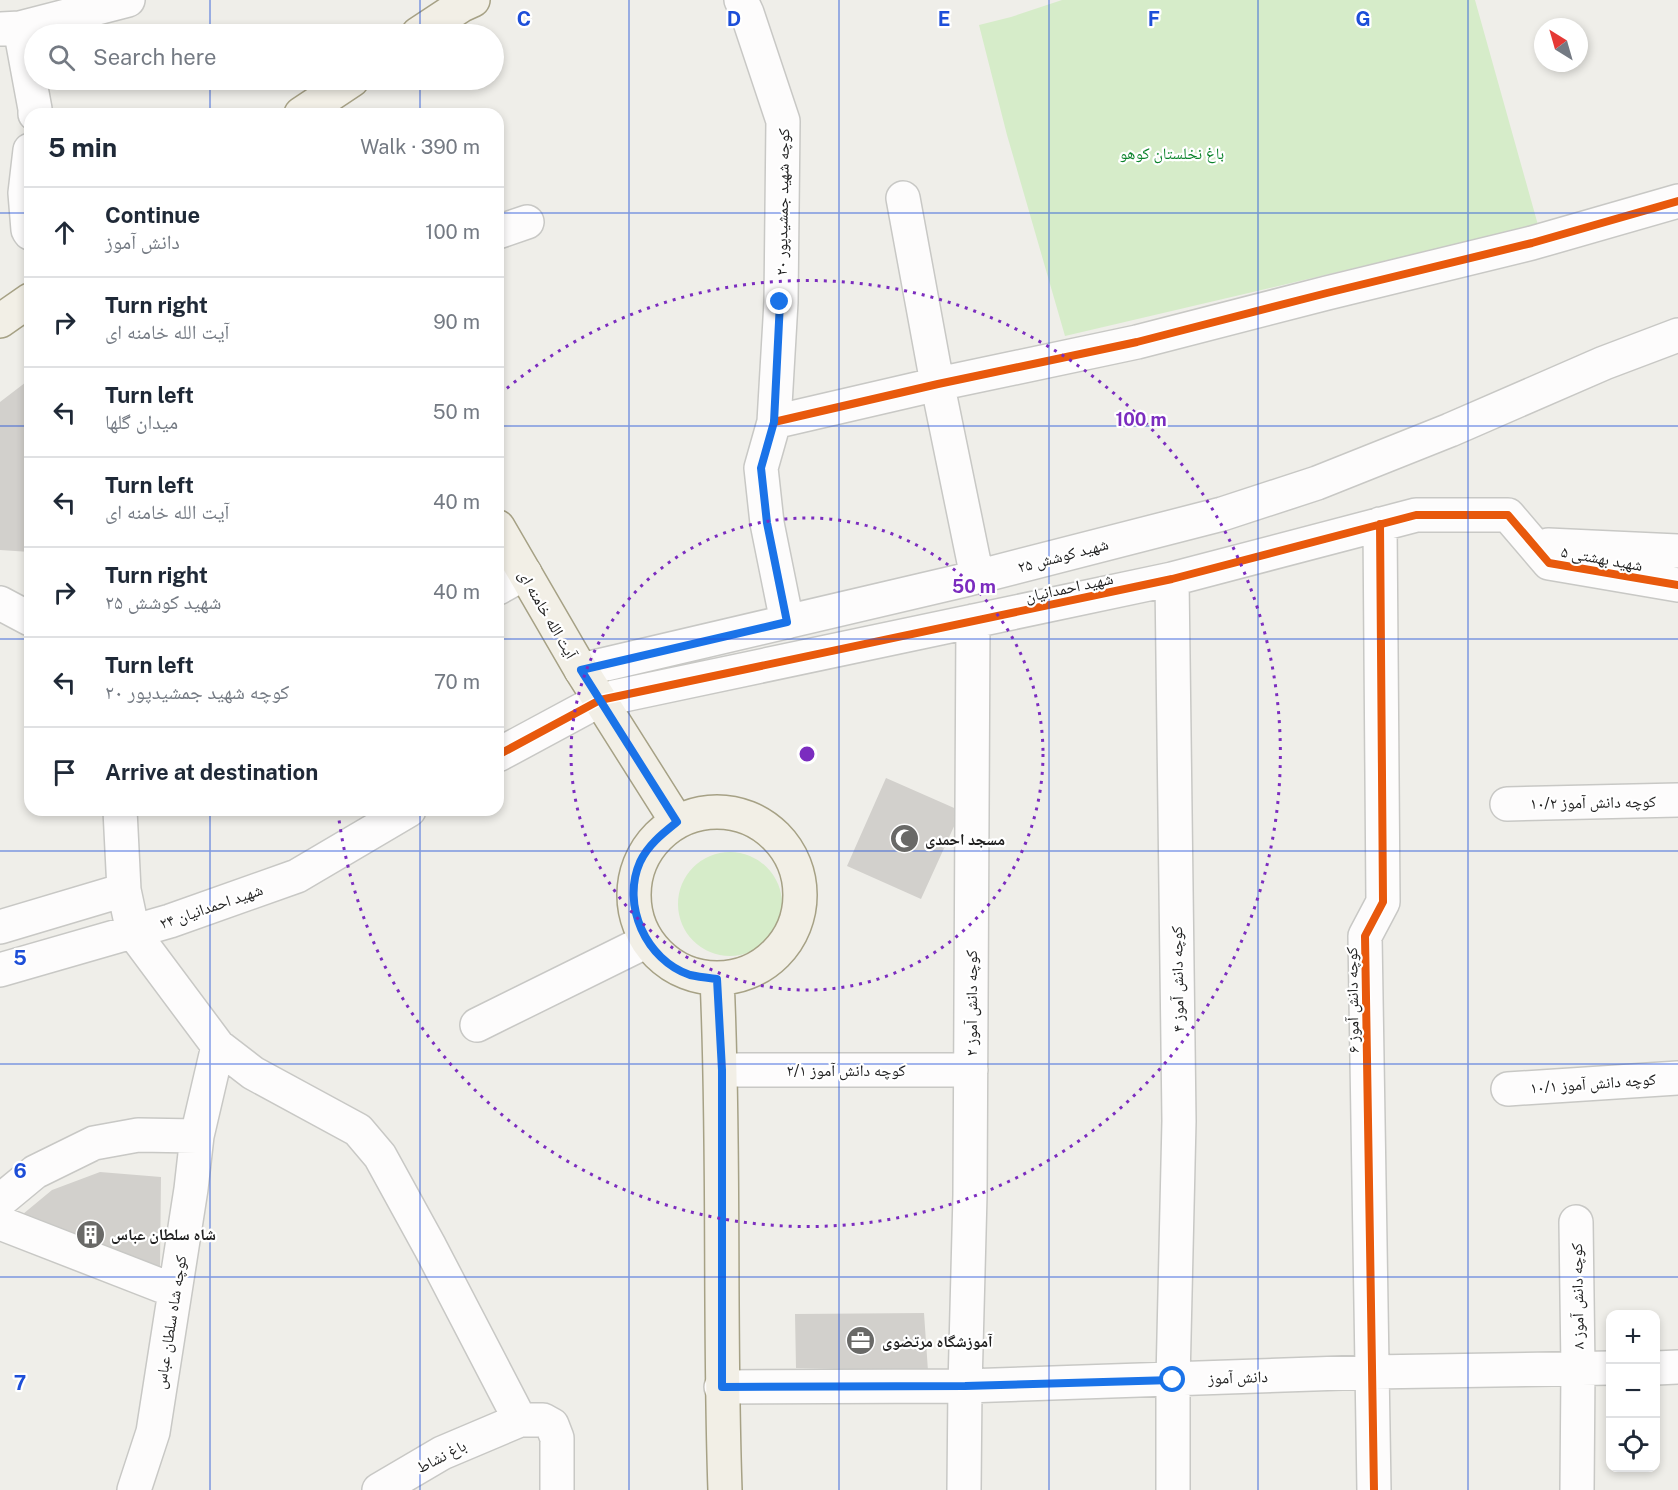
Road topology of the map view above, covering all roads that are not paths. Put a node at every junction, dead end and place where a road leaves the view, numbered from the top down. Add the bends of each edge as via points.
1 (128, 0) edge
2 (741, 0) edge
3 (466, 2) edge
4 (27, 24) edge
5 (433, 24) edge
6 (10, 28) edge
7 (24, 73) edge
8 (29, 90) edge
9 (337, 90) edge
10 (35, 108) edge
11 (310, 108) edge
12 (903, 198) dead end
13 (1678, 201) edge
14 (24, 304) edge
15 (0, 321) edge
16 (1678, 335) edge
17 (938, 384) junction
18 (774, 422) junction
19 (1508, 515) joint
20 (1380, 524) junction
21 (1533, 545) junction
22 (504, 551) edge
23 (1678, 551) edge
24 (977, 577) junction
25 (1172, 579) junction
26 (511, 580) edge
27 (1678, 585) edge
28 (0, 603) edge
29 (24, 617) edge
30 (973, 621) junction
31 (787, 622) junction
32 (581, 670) junction
33 (600, 700) junction
34 (504, 752) edge
35 (1678, 800) edge
36 (1507, 804) dead end
37 (120, 816) edge
38 (400, 816) edge
39 (677, 822) junction
40 (124, 890) junction
41 (0, 927) edge
42 (132, 932) junction
43 (647, 942) junction
44 (0, 970) edge
45 (717, 979) junction
46 (477, 1025) dead end
47 (218, 1046) junction
48 (722, 1070) junction
49 (971, 1070) junction
50 (1678, 1078) edge
51 (1508, 1089) dead end
52 (197, 1136) junction
53 (0, 1201) edge
54 (1576, 1222) dead end
55 (0, 1223) edge
56 (175, 1291) junction
57 (1678, 1367) edge
58 (1606, 1368) edge
59 (1660, 1368) edge
60 (1578, 1369) junction
61 (1371, 1372) junction
62 (1173, 1380) junction
63 (965, 1386) junction
64 (722, 1387) junction
65 (512, 1424) junction
66 (134, 1490) edge
67 (380, 1490) edge
68 (557, 1490) edge
69 (725, 1490) edge
70 (964, 1490) edge
71 (1173, 1490) edge
72 (1374, 1490) edge
73 (1577, 1490) edge

1 - 4 street
2 - 18 street, کوچه شهید جمشیدپور ۲۰ via 783,121
3 - 5 main road
6 - 7 street
8 - 10 street
9 - 11 main road
12 - 17 street
13 - 17 street via 1532,243 1137,342
14 - 15 main road
16 - 24 street, شهید کوشش ۲۵ via 1317,483 1222,514
17 - 18 street
17 - 24 street
18 - 31 street, کوچه شهید جمشیدپور ۲۰ via 761,468 767,523
19 - 20 street, شهید احمدانیان via 1416,515
19 - 21 street, شهید بهشتی ۵
20 - 25 street, شهید احمدانیان
20 - 61 street, کوچه دانش آموز ۶ via 1383,902 1365,936
21 - 23 street
21 - 27 street, شهید بهشتی ۵ via 1549,563
22 - 26 main road, آیت الله خامنه ای
24 - 31 street, شهید کوشش ۲۵
25 - 30 street, شهید احمدانیان
25 - 62 street, کوچه دانش آموز ۴ via 1179,1121
26 - 32 main road, آیت الله خامنه ای
28 - 29 street
30 - 33 street, شهید احمدانیان
30 - 49 street, کوچه دانش آموز ۲
31 - 32 street, شهید کوشش ۲۵
32 - 33 main road, آیت الله خامنه ای
33 - 34 street
33 - 39 main road, آیت الله خامنه ای
35 - 36 street, کوچه دانش آموز ۱۰/۲
37 - 40 street
38 - 42 street, شهید احمدانیان ۲۴ via 297,876
39 - 43 main road via 655,839 640,862 633,889 636,916
39 - 45 main road via 703,813 730,813 757,821 778,838 794,861 800,888 798,915 787,940 769,961 745,974
40 - 41 street
40 - 42 street
42 - 44 street, شهید احمدانیان ۲۴
42 - 47 street
43 - 45 main road via 666,962 690,975
43 - 46 street
45 - 48 main road
47 - 52 street, کوچه شاه سلطان عباس
47 - 65 street via 253,1073 358,1130 381,1156 430,1247
48 - 49 street, کوچه دانش آموز ۲/۱
48 - 64 main road
49 - 63 street, کوچه دانش آموز ۲
50 - 51 street, کوچه دانش آموز ۱۰/۱
52 - 53 street via 138,1135 94,1143 35,1172
52 - 56 street, کوچه شاه سلطان عباس
54 - 60 street, کوچه دانش آموز ۸
55 - 56 street
56 - 66 street, کوچه شاه سلطان عباس via 153,1432
57 - 59 street
58 - 60 street, دانش آموز
60 - 61 street, دانش آموز
60 - 73 street, کوچه دانش آموز ۸
61 - 62 street, دانش آموز
61 - 72 street, کوچه دانش آموز ۶
62 - 63 street, دانش آموز
62 - 71 street, کوچه دانش آموز ۴
63 - 64 street, دانش آموز
63 - 70 street, کوچه دانش آموز ۲
64 - 69 main road
65 - 67 street, باغ نشاط via 442,1453
65 - 68 street via 543,1420 552,1425 557,1438

